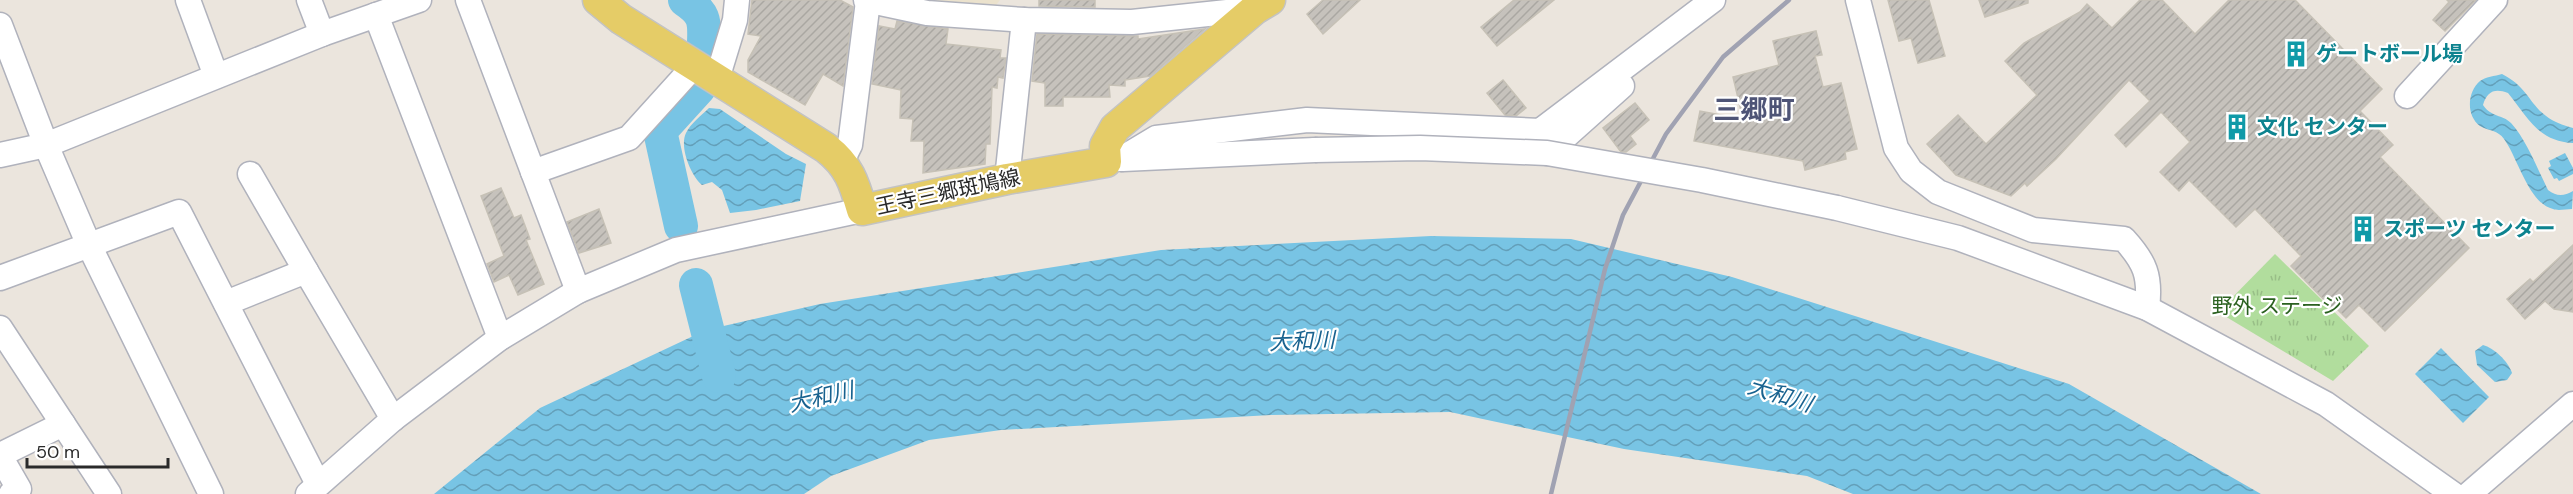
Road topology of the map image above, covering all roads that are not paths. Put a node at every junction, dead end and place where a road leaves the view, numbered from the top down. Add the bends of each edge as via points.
1 (188, 0) edge
2 (309, 0) edge
3 (419, 0) edge
4 (468, 0) edge
5 (598, 0) edge
6 (737, 0) edge
7 (1713, 0) edge
8 (1725, 0) edge
9 (1857, 0) edge
10 (2495, 0) edge
11 (867, 1) edge
12 (1263, 5) edge
13 (1013, 13) edge
14 (376, 15) junction
15 (0, 25) edge
16 (322, 34) junction
17 (706, 72) junction
18 (216, 76) junction
19 (2407, 96) dead end
20 (46, 145) junction
21 (1547, 153) junction
22 (0, 155) edge
23 (842, 161) junction
24 (1113, 161) junction
25 (533, 172) junction
26 (250, 174) dead end
27 (1006, 179) junction
28 (862, 210) junction
29 (88, 243) junction
30 (306, 271) junction
31 (0, 278) edge
32 (578, 291) junction
33 (226, 303) junction
34 (2147, 308) junction
35 (0, 328) edge
36 (500, 338) junction
37 (8, 355) edge
38 (2573, 404) edge
39 (393, 418) junction
40 (63, 424) junction
41 (0, 456) edge
42 (313, 489) edge
43 (11, 494) edge
44 (109, 494) edge
45 (211, 494) edge
46 (2453, 494) edge
47 (2469, 494) edge

1 - 18 street
2 - 16 street
3 - 14 street
4 - 25 street
5 - 17 main road, 王寺三郷斑鳩線 via 621,19
6 - 17 street via 735,20
7 - 24 street via 1539,130 1307,120 1156,138
8 - 21 street
9 - 34 street via 1896,148 1911,171 1938,192 2033,230 2124,239 2140,257 2150,285
10 - 19 street
11 - 13 street via 927,13
11 - 23 street via 850,145
12 - 13 street via 1132,22
12 - 24 main road via 1115,128 1105,146
13 - 27 street
14 - 16 street
14 - 36 street
15 - 20 street
16 - 18 street
17 - 23 main road, 王寺三郷斑鳩線
17 - 25 street via 629,138
18 - 20 street
20 - 22 street
20 - 29 street
21 - 24 street, bridge via 1420,148
21 - 34 street, bridge via 1702,180 1958,238
23 - 28 main road, 王寺三郷斑鳩線
24 - 27 main road, 王寺三郷斑鳩線
25 - 32 street
26 - 30 street
27 - 28 main road, 王寺三郷斑鳩線
28 - 32 street via 676,250
29 - 31 street
29 - 33 street via 179,212
29 - 45 street
30 - 33 street
30 - 39 street
32 - 36 street
33 - 42 street
34 - 46 street via 2326,404
35 - 37 street
36 - 39 street
37 - 40 street
38 - 47 street
39 - 42 street
40 - 41 street
40 - 44 street
41 - 43 street via 19,489

